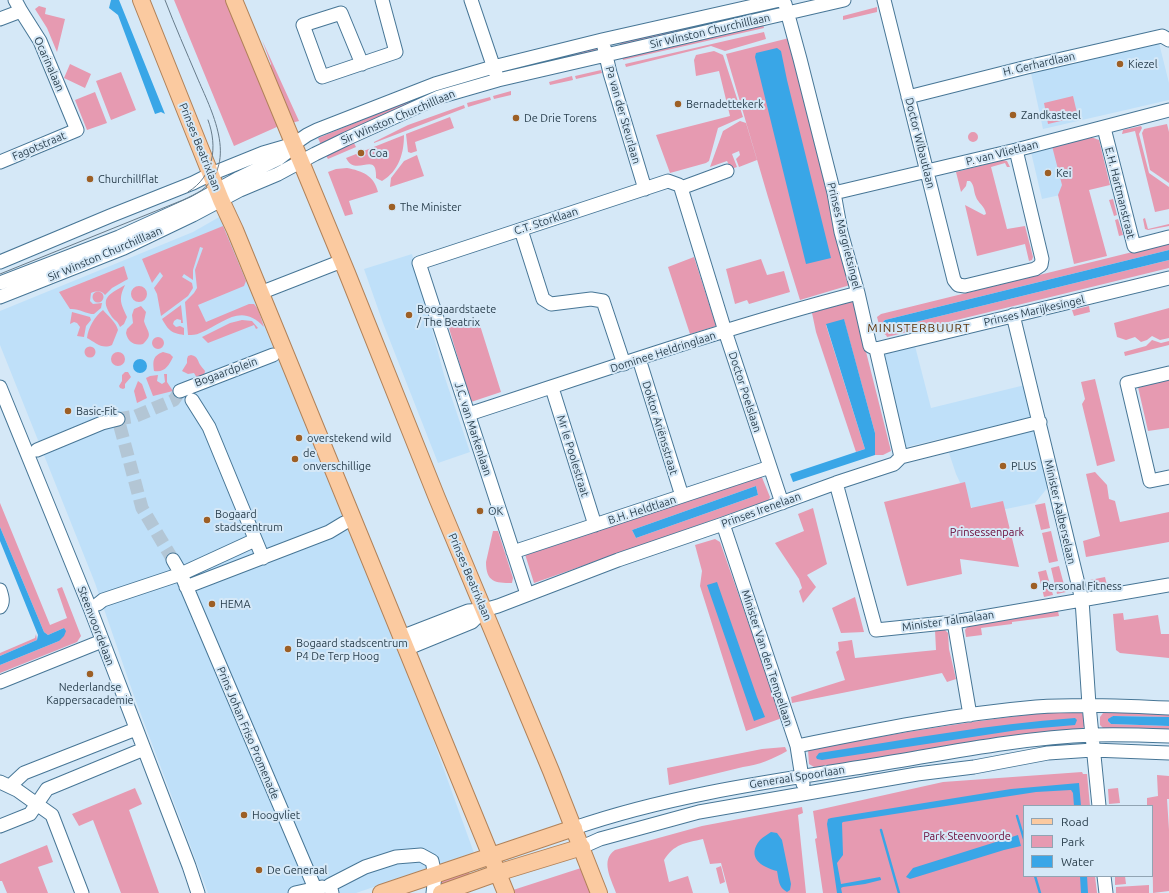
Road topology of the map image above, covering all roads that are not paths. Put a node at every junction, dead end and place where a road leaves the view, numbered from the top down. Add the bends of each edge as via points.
1 (141, 0) edge
2 (234, 0) edge
3 (382, 0) edge
4 (471, 0) edge
5 (780, 0) edge
6 (783, 0) edge
7 (844, 0) edge
8 (889, 1) edge
9 (18, 6) edge
10 (787, 13) junction
11 (0, 20) edge
12 (602, 40) junction
13 (1169, 40) edge
14 (606, 55) junction
15 (362, 64) junction
16 (493, 67) junction
17 (498, 80) junction
18 (908, 97) junction
19 (1169, 110) edge
20 (1104, 128) junction
21 (77, 130) joint
22 (294, 144) junction
23 (1016, 150) junction
24 (1, 159) edge
25 (301, 162) junction
26 (728, 171) dead end
27 (926, 171) junction
28 (211, 174) junction
29 (677, 185) junction
30 (645, 189) junction
31 (834, 193) junction
32 (219, 195) junction
33 (521, 230) junction
34 (1169, 237) edge
35 (342, 261) junction
36 (0, 262) edge
37 (419, 263) joint
38 (1169, 278) edge
39 (0, 283) edge
40 (260, 293) junction
41 (858, 293) junction
42 (0, 297) edge
43 (1013, 315) junction
44 (725, 331) junction
45 (876, 348) junction
46 (273, 355) dead end
47 (639, 359) junction
48 (624, 364) junction
49 (1169, 373) edge
50 (0, 387) edge
51 (552, 388) junction
52 (180, 390) tunnel mouth
53 (192, 400) dead end
54 (469, 414) junction
55 (118, 419) dead end
56 (1040, 422) junction
57 (37, 450) dead end
58 (901, 457) junction
59 (770, 467) junction
60 (1169, 477) edge
61 (836, 483) junction
62 (682, 496) junction
63 (782, 503) junction
64 (344, 523) dead end
65 (723, 524) junction
66 (595, 525) junction
67 (256, 540) junction
68 (513, 552) junction
69 (263, 558) junction
70 (173, 560) tunnel mouth
71 (180, 574) junction
72 (1169, 585) edge
73 (186, 587) junction
74 (0, 590) edge
75 (528, 594) junction
76 (1082, 600) junction
77 (98, 604) dead end
78 (0, 607) edge
79 (484, 610) junction
80 (954, 622) junction
81 (102, 641) junction
82 (404, 643) junction
83 (0, 682) edge
84 (1089, 705) junction
85 (1169, 708) edge
86 (970, 715) junction
87 (136, 729) junction
88 (1092, 735) junction
89 (1169, 736) edge
90 (797, 746) junction
91 (144, 749) junction
92 (1094, 750) junction
93 (1169, 753) edge
94 (802, 775) junction
95 (3, 783) edge
96 (804, 793) junction
97 (37, 804) junction
98 (1099, 805) edge
99 (0, 826) edge
100 (574, 828) junction
101 (582, 847) junction
102 (490, 856) junction
103 (189, 866) junction
104 (497, 873) junction
105 (435, 875) junction
106 (1104, 877) edge
107 (331, 889) edge
108 (316, 891) edge
109 (82, 893) edge
110 (198, 893) edge
111 (205, 893) edge
112 (295, 893) edge
113 (381, 893) edge
114 (433, 893) edge
115 (441, 893) edge
116 (506, 893) edge
117 (599, 893) edge
118 (1106, 893) edge

1 - 28 main road, Prinses Beatrixlaan
2 - 22 main road, Prinses Beatrixlaan
3 - 15 street via 396,52
4 - 16 street
5 - 12 street, Sir Winston Churchilllaan
6 - 10 street, Prinses Margrietsingel
7 - 10 street, Sir Winston Churchilllaan
8 - 18 street, Doctor Wibautlaan
9 - 11 street
9 - 21 street, Ocarinalaan via 40,41
10 - 14 street, Sir Winston Churchilllaan
10 - 31 street, Prinses Margrietsingel
12 - 14 street, Pa van der Steurlaan
12 - 16 street, Sir Winston Churchilllaan
13 - 18 street, H. Gerhardlaan via 1162,36
14 - 17 street, Sir Winston Churchilllaan
14 - 30 street, Pa van der Steurlaan
15 - 15 street via 322,77 303,25 341,12
16 - 17 street
16 - 22 street, Sir Winston Churchilllaan via 435,84 387,102 312,132
17 - 25 street, Sir Winston Churchilllaan via 439,98
18 - 27 street, Doctor Wibautlaan
19 - 20 street, P. van Vlietlaan
20 - 23 street, P. van Vlietlaan
20 - 34 street, E.H. Hartmanstraat via 1134,246
21 - 24 street, Fagotstraat
22 - 25 main road, Prinses Beatrixlaan
22 - 28 street, Sir Winston Churchilllaan
22 - 32 street, Sir Winston Churchilllaan via 287,152
23 - 27 street, P. van Vlietlaan
23 - 27 street, Doctor Wibautlaan via 1042,259 1041,265 1035,269 965,286 958,285 954,280
25 - 32 street, Sir Winston Churchilllaan via 240,190
25 - 35 main road, Prinses Beatrixlaan
26 - 29 street
27 - 31 street, P. van Vlietlaan
28 - 32 main road, Prinses Beatrixlaan
28 - 36 street, Sir Winston Churchilllaan
29 - 30 street, C.T. Storklaan via 668,181
29 - 44 street, Doctor Poelslaan
30 - 33 street, C.T. Storklaan
31 - 41 street, Prinses Margrietsingel via 841,232
32 - 39 street, Sir Winston Churchilllaan via 200,200 119,237
32 - 40 main road, Prinses Beatrixlaan
32 - 42 street, Sir Winston Churchilllaan via 193,215 124,248
33 - 37 street, C.T. Storklaan
33 - 48 street via 543,299 551,304 590,299 603,301
35 - 40 street
35 - 79 main road, Prinses Beatrixlaan
37 - 54 street, J.C. van Markenlaan
38 - 43 street, Prinses Marijkesingel
40 - 82 main road, Prinses Beatrixlaan
41 - 44 street, Dominee Heldringlaan
41 - 45 street, Prinses Margrietsingel via 870,346
43 - 45 street, Prinses Marijkesingel
43 - 56 street, Minister Aalberselaan
44 - 47 street, Dominee Heldringlaan
44 - 59 street, Doctor Poelslaan
45 - 58 street, Prinses Margrietsingel
46 - 52 street, Bogaardplein
47 - 48 street, Dominee Heldringlaan
47 - 62 street, Doktor Ariënsstraat
48 - 51 street, Dominee Heldringlaan
49 - 60 street via 1127,383 1150,481
50 - 81 street, Steenvoordelaan
51 - 54 street, Dominee Heldringlaan
51 - 66 street, Mr le Poolestraat
53 - 67 street via 209,427
54 - 68 street, J.C. van Markenlaan
55 - 57 street
56 - 58 street, Prinses Irenelaan
56 - 76 street, Minister Aalberselaan
58 - 61 street, Prinses Irenelaan via 894,464
59 - 62 street, B.H. Heldtlaan
59 - 63 street, Doctor Poelslaan
61 - 63 street, Prinses Irenelaan
61 - 80 street, Minister Talmalaan via 876,630
62 - 66 street, B.H. Heldtlaan
63 - 65 street, Prinses Irenelaan
64 - 69 street via 329,532
65 - 75 street, Prinses Irenelaan
65 - 90 street, Minister Van den Tempellaan
66 - 68 street, B.H. Heldtlaan
67 - 69 street
67 - 71 street
68 - 75 street, J.C. van Markenlaan
69 - 73 street
70 - 71 street, Prins Johan Friso Promenade
71 - 73 street, Prins Johan Friso Promenade
71 - 77 street via 103,600
72 - 76 street, Minister Talmalaan
73 - 108 street, Prins Johan Friso Promenade
74 - 78 street via 3,597
75 - 79 street, Prinses Irenelaan
76 - 80 street, Minister Talmalaan
76 - 84 street, Minister Aalberselaan
79 - 82 street, Prinses Irenelaan via 468,611
79 - 100 main road, Prinses Beatrixlaan
80 - 86 street
81 - 83 street
81 - 87 street, Steenvoordelaan
82 - 102 main road, Prinses Beatrixlaan
84 - 85 street
84 - 86 street
84 - 88 street, Minister Aalberselaan
86 - 90 street
87 - 91 street, Steenvoordelaan
87 - 95 street
88 - 89 street, Generaal Spoorlaan
88 - 92 street, Minister Aalberselaan
88 - 94 street, Generaal Spoorlaan via 1010,743
90 - 94 street, Minister Van den Tempellaan
91 - 97 street via 47,789
91 - 103 street, Steenvoordelaan
92 - 93 street, Generaal Spoorlaan
92 - 96 street, Generaal Spoorlaan via 1048,753
92 - 98 street, Minister Aalberselaan
94 - 96 street, Minister Van den Tempellaan
94 - 100 street, Generaal Spoorlaan via 691,795 609,816
95 - 97 street
96 - 101 street, Generaal Spoorlaan via 699,812 600,839
97 - 99 street via 30,814
97 - 109 street via 52,815
100 - 101 main road, Prinses Beatrixlaan
100 - 102 main road, Generaal Spoorlaan
101 - 104 main road, Generaal Spoorlaan
101 - 117 main road, Prinses Beatrixlaan
102 - 104 main road, Prinses Beatrixlaan
102 - 105 main road, Generaal Spoorlaan
103 - 110 street, Steenvoordelaan
103 - 111 street, Steenvoordelaan via 201,882
104 - 115 main road, Generaal Spoorlaan
104 - 116 main road, Prinses Beatrixlaan
105 - 107 street via 432,861 421,855 396,858 365,867
105 - 113 main road, Generaal Spoorlaan
105 - 114 street
106 - 118 street
107 - 108 street
108 - 112 street

